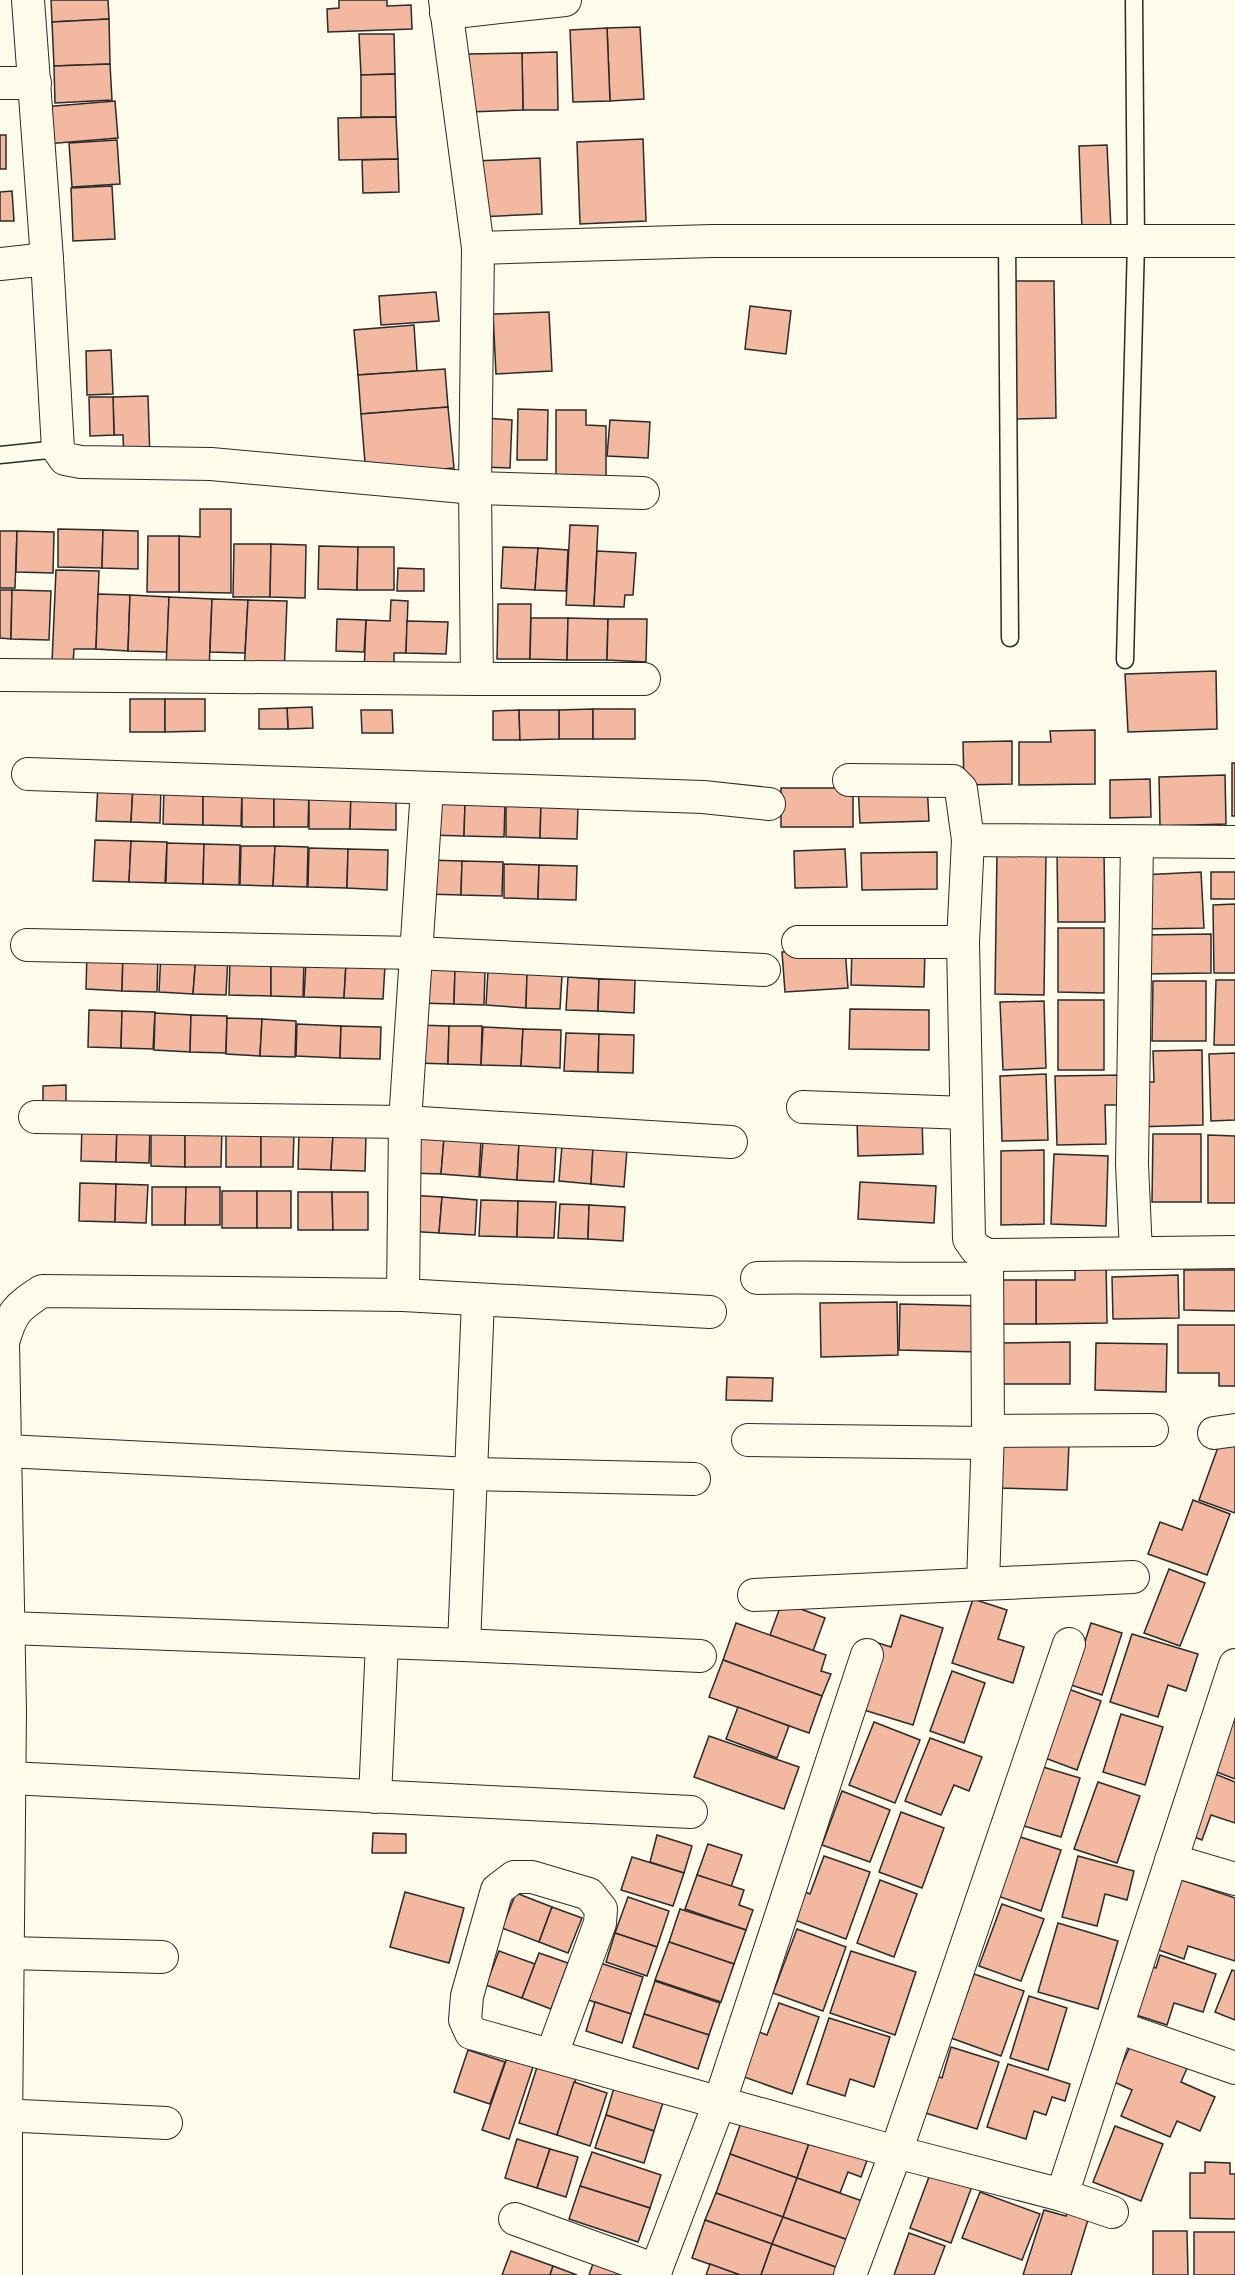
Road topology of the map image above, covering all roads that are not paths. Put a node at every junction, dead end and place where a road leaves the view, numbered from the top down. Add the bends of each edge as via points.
1 (28, 0) edge
2 (565, 0) edge
3 (1134, 0) edge
4 (446, 7) edge
5 (0, 83) edge
6 (35, 83) junction
7 (1007, 240) junction
8 (1235, 242) edge
9 (1136, 243) junction
10 (478, 248) junction
11 (47, 259) junction
12 (0, 264) edge
13 (58, 449) junction
14 (0, 455) edge
15 (475, 488) junction
16 (643, 493) dead end
17 (1010, 638) dead end
18 (1125, 660) dead end
19 (2, 675) dead end
20 (477, 679) junction
21 (644, 679) dead end
22 (28, 774) dead end
23 (849, 780) dead end
24 (427, 788) junction
25 (769, 804) dead end
26 (969, 840) junction
27 (1137, 842) junction
28 (1235, 842) edge
29 (798, 942) dead end
30 (963, 942) junction
31 (27, 945) dead end
32 (416, 953) junction
33 (764, 970) dead end
34 (803, 1107) dead end
35 (966, 1113) junction
36 (35, 1117) dead end
37 (405, 1122) junction
38 (731, 1142) dead end
39 (1235, 1252) edge
40 (1136, 1253) junction
41 (987, 1266) junction
42 (757, 1278) dead end
43 (403, 1295) junction
44 (478, 1300) junction
45 (710, 1312) dead end
46 (1152, 1430) dead end
47 (4, 1433) edge
48 (987, 1437) junction
49 (748, 1440) dead end
50 (471, 1474) junction
51 (694, 1479) dead end
52 (1133, 1577) dead end
53 (983, 1584) junction
54 (4, 1591) edge
55 (754, 1594) dead end
56 (9, 1628) junction
57 (382, 1642) junction
58 (1069, 1644) dead end
59 (464, 1645) junction
60 (867, 1655) dead end
61 (700, 1656) dead end
62 (1233, 1675) edge
63 (6, 1770) edge
64 (375, 1797) junction
65 (691, 1812) dead end
66 (1171, 1860) junction
67 (1235, 1879) edge
68 (5, 1948) edge
69 (162, 1957) dead end
70 (1117, 2026) junction
71 (552, 2054) junction
72 (1235, 2068) edge
73 (720, 2101) junction
74 (3, 2115) edge
75 (166, 2123) dead end
76 (896, 2152) junction
77 (1062, 2195) junction
78 (1112, 2212) dead end
79 (515, 2219) dead end
80 (655, 2272) edge
81 (6, 2275) edge
82 (850, 2275) edge

1 - 6 street
2 - 4 street
3 - 9 lane
4 - 10 street
5 - 6 street
6 - 11 street
7 - 9 street
7 - 10 street via 712,241
7 - 17 lane
8 - 9 street
9 - 18 lane
10 - 15 street
11 - 12 street
11 - 13 street
13 - 14 lane
13 - 15 street via 65,459 81,462 211,464
15 - 16 street
15 - 20 street
19 - 20 street
20 - 21 street
22 - 24 street
23 - 26 street via 953,781 961,789
24 - 25 street via 703,797
24 - 32 street
26 - 27 street
26 - 30 street
27 - 28 street
27 - 40 street via 1132,1164
29 - 30 street
30 - 35 street
31 - 32 street
32 - 33 street
32 - 37 street
34 - 35 street
35 - 41 street via 969,1239
36 - 37 street
37 - 38 street
37 - 43 street
39 - 40 street
40 - 41 street
41 - 42 street via 937,1280
41 - 48 street
43 - 44 street
43 - 47 street via 42,1291 20,1306 9,1321 3,1342
44 - 45 street
44 - 50 street
46 - 48 street
47 - 50 street
47 - 54 street
48 - 49 street
48 - 53 street
50 - 51 street
50 - 59 street
52 - 53 street
53 - 55 street
54 - 56 street
56 - 57 street
56 - 63 street
57 - 59 street
57 - 64 street
58 - 76 street
59 - 61 street
60 - 73 street
62 - 66 street
63 - 64 street
63 - 68 street
64 - 65 street
66 - 67 street
66 - 70 street
68 - 69 street
68 - 74 street
70 - 72 street
70 - 77 street
71 - 71 street via 600,1923 601,1909 589,1894 532,1877 514,1877 497,1890 467,1996 465,2020 471,2032
71 - 73 street
73 - 76 street
73 - 80 street
74 - 75 street
74 - 81 street
76 - 77 street
76 - 82 street
77 - 78 street
79 - 80 street

